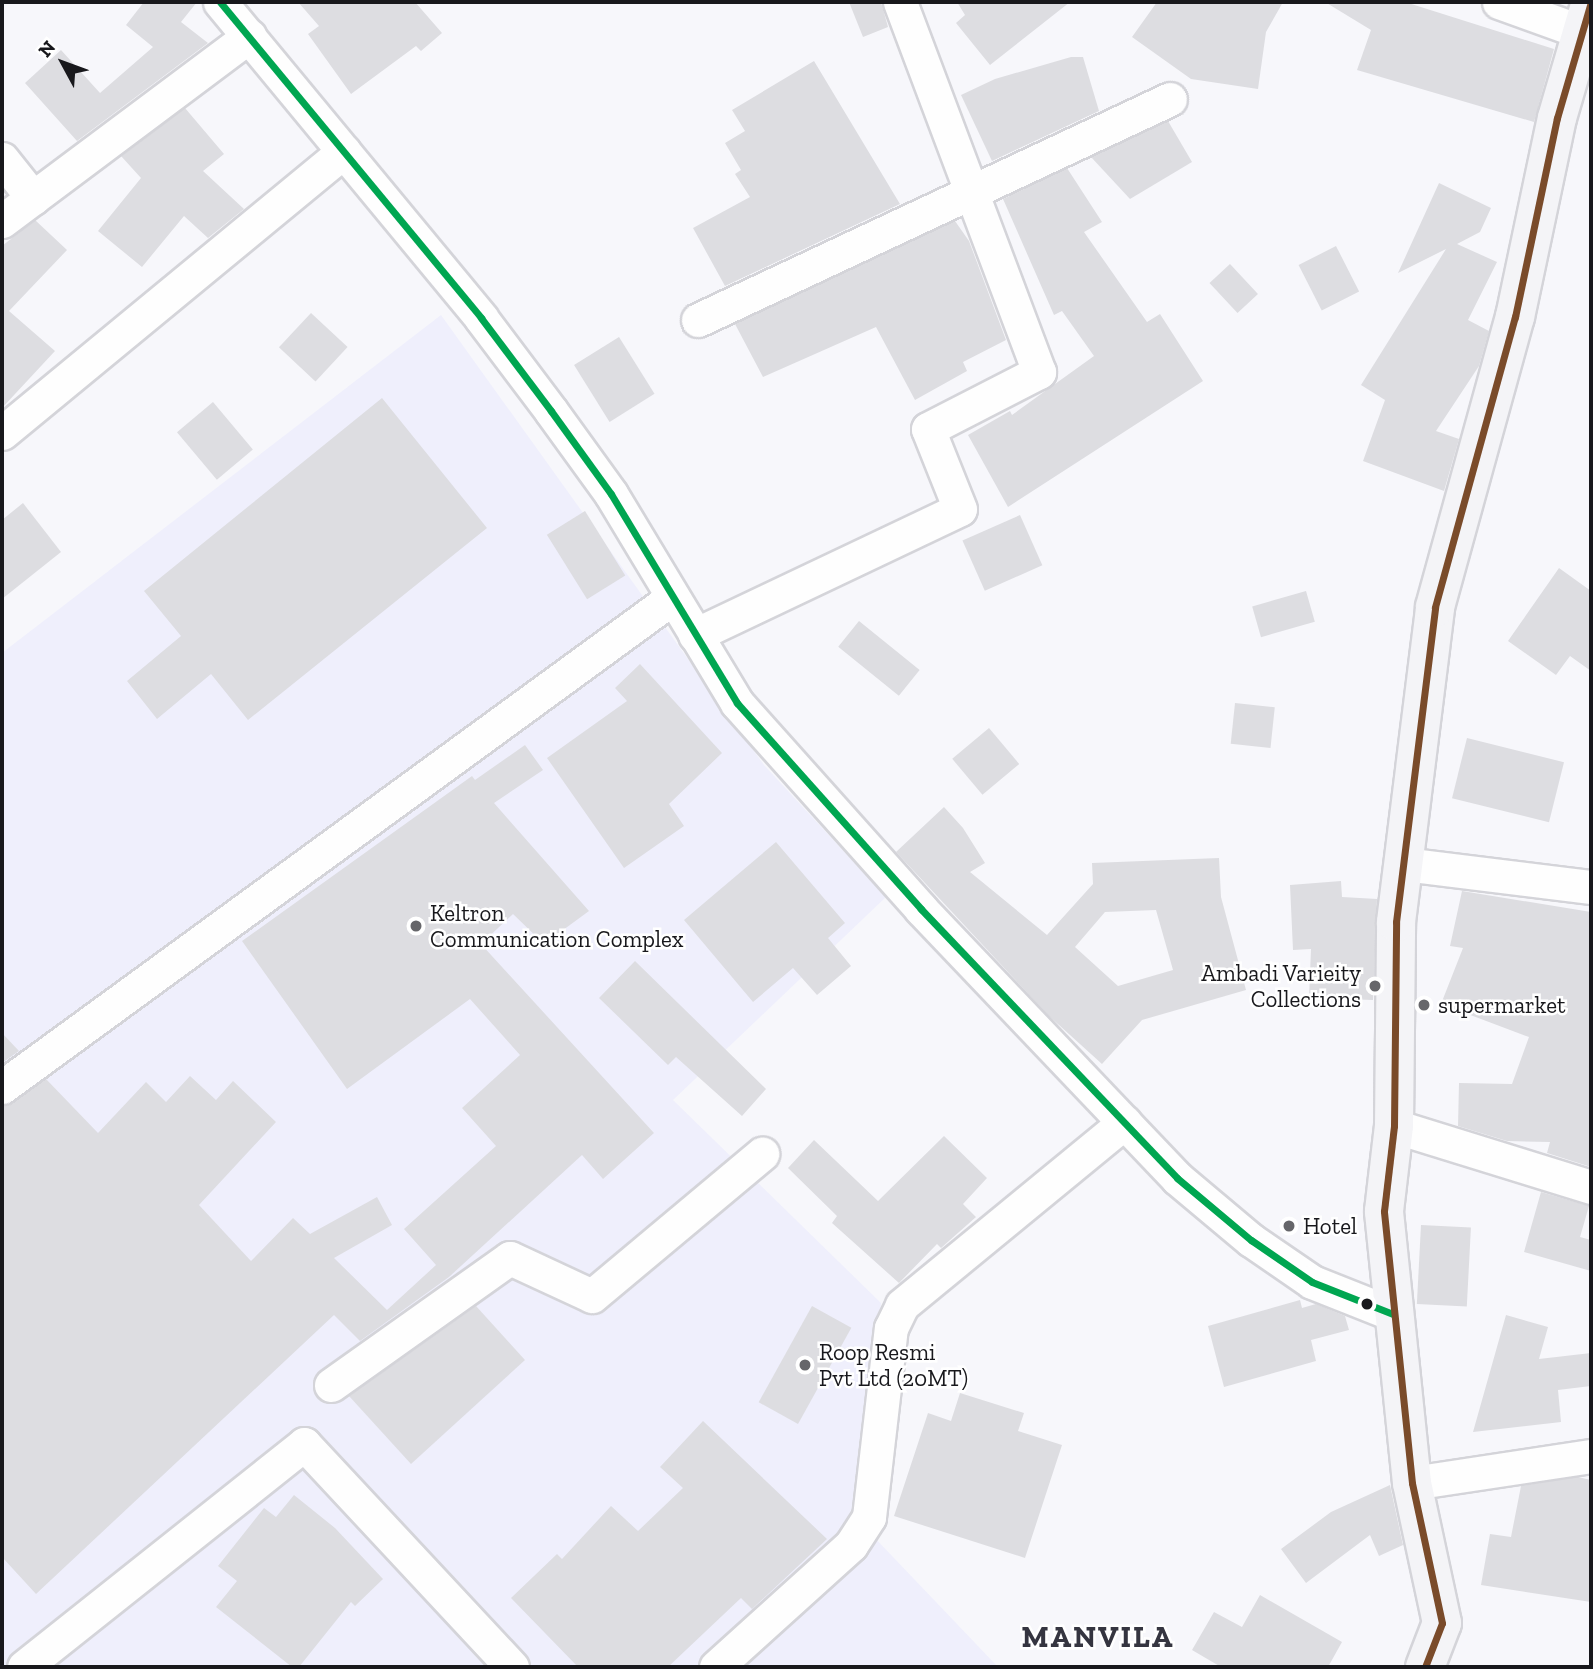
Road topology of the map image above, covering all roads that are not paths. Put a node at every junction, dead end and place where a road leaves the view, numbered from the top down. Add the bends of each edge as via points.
1 (220, 2) edge
2 (900, 2) edge
3 (1499, 2) edge
4 (1587, 17) edge
5 (249, 36) junction
6 (1170, 99) dead end
7 (344, 152) junction
8 (2, 159) edge
9 (971, 191) junction
10 (33, 198) junction
11 (2, 221) edge
12 (698, 320) dead end
13 (2, 433) edge
14 (672, 598) junction
15 (695, 635) junction
16 (1403, 864) junction
17 (1591, 887) edge
18 (2, 1087) edge
19 (1125, 1122) junction
20 (1394, 1126) junction
21 (762, 1154) dead end
22 (1591, 1187) edge
23 (1393, 1314) junction
24 (331, 1385) dead end
25 (1591, 1456) edge
26 (1412, 1483) junction
27 (24, 1667) edge
28 (512, 1667) edge
29 (716, 1667) edge
30 (1425, 1667) edge

1 - 5 street
2 - 9 street
3 - 4 street
4 - 16 main road via 1557,118 1515,317 1435,607
5 - 7 street
5 - 10 street
6 - 9 street
7 - 13 street
7 - 14 street via 551,411 611,494
8 - 10 street
9 - 12 street
9 - 15 street via 1039,372 928,429 960,509
10 - 11 street
14 - 15 street
14 - 18 street
15 - 19 street via 737,703 921,909
16 - 17 street
16 - 20 main road via 1396,922
19 - 23 street via 1177,1178 1251,1240 1312,1282
19 - 29 street via 902,1305 891,1328 869,1517 851,1545
20 - 22 street
20 - 23 main road via 1384,1211
21 - 24 street via 592,1296 510,1258
23 - 26 main road
25 - 26 street
26 - 30 main road via 1442,1623
27 - 28 street via 304,1444

